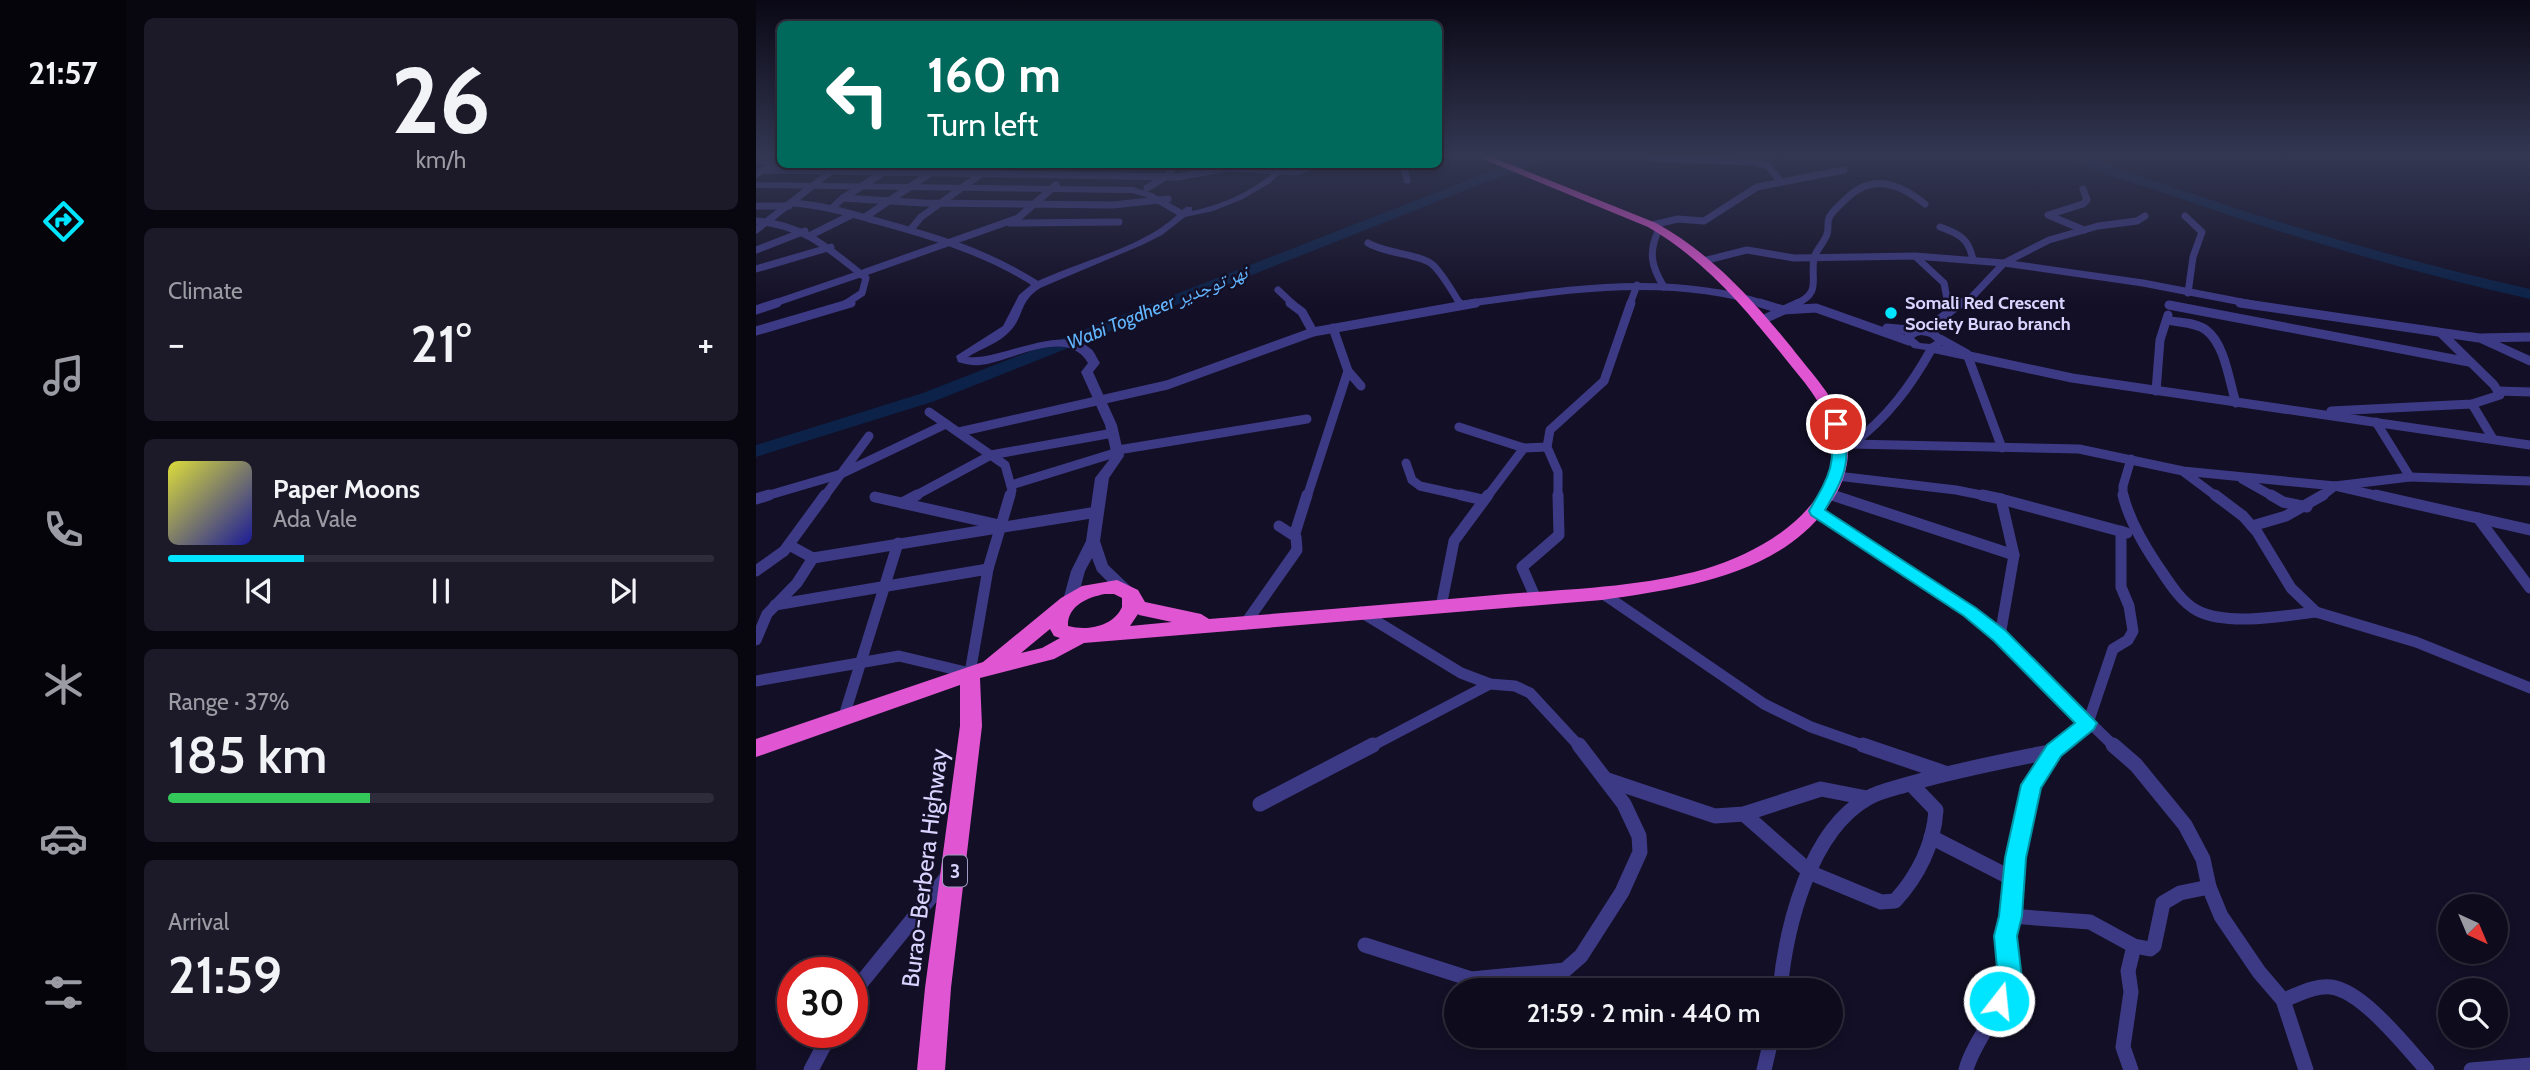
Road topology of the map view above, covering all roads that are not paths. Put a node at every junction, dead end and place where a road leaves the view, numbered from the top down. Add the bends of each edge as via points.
1 (775, 205) edge
2 (790, 205) edge
3 (801, 205) edge
4 (835, 205) edge
5 (885, 205) edge
6 (937, 205) edge
7 (1029, 205) edge
8 (1036, 205) junction
9 (1143, 205) edge
10 (1173, 205) edge
11 (1218, 205) edge
12 (1599, 205) edge
13 (1730, 205) edge
14 (1843, 205) edge
15 (2084, 205) edge
16 (756, 206) edge
17 (832, 208) junction
18 (1186, 212) junction
19 (851, 215) junction
20 (2146, 216) dead end
21 (2185, 216) dead end
22 (865, 218) junction
23 (756, 221) edge
24 (769, 221) junction
25 (1119, 222) dead end
26 (1004, 223) junction
27 (1655, 227) junction
28 (1940, 227) dead end
29 (911, 229) junction
30 (756, 230) edge
31 (2084, 230) junction
32 (808, 233) junction
33 (952, 239) junction
34 (1368, 243) dead end
35 (831, 247) junction
36 (756, 250) edge
37 (1915, 256) junction
38 (1814, 257) junction
39 (1707, 260) junction
40 (1973, 260) junction
41 (2004, 263) junction
42 (756, 270) edge
43 (860, 274) junction
44 (1038, 285) junction
45 (1637, 285) junction
46 (1664, 287) junction
47 (2170, 289) junction
48 (1278, 290) dead end
49 (2188, 293) junction
50 (1739, 296) junction
51 (1460, 304) junction
52 (2169, 305) junction
53 (756, 310) edge
54 (1783, 310) junction
55 (1946, 315) junction
56 (2167, 320) junction
57 (1760, 321) junction
58 (1874, 327) junction
59 (1333, 328) junction
60 (756, 331) edge
61 (1921, 331) junction
62 (2438, 331) junction
63 (1313, 332) junction
64 (2530, 337) edge
65 (2479, 338) junction
66 (1909, 341) junction
67 (1937, 341) junction
68 (1967, 354) junction
69 (2530, 361) edge
70 (2469, 362) junction
71 (1348, 371) junction
72 (1361, 386) dead end
73 (2156, 391) junction
74 (2498, 391) junction
75 (2530, 392) edge
76 (1101, 398) junction
77 (2236, 403) junction
78 (2472, 404) junction
79 (929, 412) dead end
80 (2305, 412) junction
81 (1307, 419) dead end
82 (2376, 422) junction
83 (946, 424) junction
84 (1459, 428) dead end
85 (959, 432) junction
86 (1113, 433) junction
87 (869, 436) dead end
88 (2493, 439) junction
89 (1847, 444) junction
90 (2530, 445) edge
91 (1547, 447) junction
92 (1524, 448) junction
93 (2002, 448) junction
94 (1118, 451) junction
95 (991, 455) junction
96 (2131, 459) junction
97 (1406, 463) dead end
98 (2183, 471) junction
99 (841, 474) junction
100 (1837, 476) junction
101 (2239, 477) junction
102 (2410, 477) junction
103 (2530, 481) edge
104 (1010, 485) junction
105 (2335, 486) junction
106 (1828, 494) junction
107 (875, 497) dead end
108 (756, 499) edge
109 (2001, 499) junction
110 (1483, 500) junction
111 (902, 503) junction
112 (2306, 507) junction
113 (1817, 511) junction
114 (1097, 512) junction
115 (2478, 518) junction
116 (1001, 526) junction
117 (1279, 526) dead end
118 (2252, 526) junction
119 (2530, 530) edge
120 (2121, 531) junction
121 (1295, 533) junction
122 (2138, 536) junction
123 (1093, 541) junction
124 (898, 543) junction
125 (789, 545) junction
126 (2014, 555) junction
127 (813, 558) junction
128 (988, 569) junction
129 (756, 571) edge
130 (884, 587) junction
131 (2530, 588) edge
132 (1128, 593) junction
133 (1602, 593) junction
134 (1536, 599) junction
135 (1067, 604) junction
136 (775, 605) junction
137 (1441, 607) junction
138 (1361, 612) junction
139 (2316, 612) junction
140 (1245, 624) junction
141 (1218, 625) junction
142 (2000, 636) junction
143 (1085, 637) junction
144 (756, 640) edge
145 (860, 664) junction
146 (980, 669) junction
147 (756, 681) edge
148 (1490, 684) junction
149 (2530, 688) edge
150 (844, 716) junction
151 (2088, 723) junction
152 (756, 748) edge
153 (2054, 751) junction
154 (1945, 773) junction
155 (1602, 778) junction
156 (1911, 784) junction
157 (1867, 798) junction
158 (1260, 804) dead end
159 (1744, 814) junction
160 (1931, 837) junction
161 (955, 867) junction
162 (1811, 873) junction
163 (2013, 879) junction
164 (2209, 887) junction
165 (2010, 916) junction
166 (1365, 945) dead end
167 (2134, 946) junction
168 (868, 973) edge
169 (1782, 978) edge
170 (2283, 1000) junction
171 (823, 1048) edge
172 (1769, 1048) edge
173 (2530, 1065) edge
174 (811, 1070) edge
175 (931, 1070) edge
176 (1764, 1070) edge
177 (1966, 1070) edge
178 (2131, 1070) edge
179 (2306, 1070) edge
180 (2427, 1070) edge
181 (2471, 1070) edge

1 - 16 street
2 - 24 street
3 - 17 street
4 - 17 street
5 - 22 street
6 - 29 street
7 - 8 street
8 - 9 street
8 - 26 street
10 - 18 street
11 - 18 street
12 - 27 highway
13 - 27 street via 1709,220 1668,220
14 - 38 street via 1829,218 1828,233
15 - 31 street via 2048,215
17 - 19 street
18 - 44 street via 1147,237
19 - 22 street
19 - 32 street
20 - 31 street
21 - 49 street via 2202,232
22 - 29 street
23 - 24 street
24 - 30 street
24 - 32 street
25 - 26 street
26 - 33 street
27 - 39 highway
27 - 46 street via 1650,258
28 - 40 street via 1965,237
29 - 33 street
31 - 41 street via 2049,240
32 - 35 street
32 - 36 street
33 - 43 street
33 - 44 street via 997,258
34 - 51 street via 1436,266
35 - 42 street
35 - 43 street
37 - 38 street
37 - 40 street
37 - 55 street via 1944,284
38 - 39 street via 1747,250
38 - 54 street via 1814,288 1805,300
39 - 50 highway
40 - 41 street
41 - 47 street
41 - 55 street
43 - 53 street
43 - 60 street via 867,284 856,300
44 - 76 street via 1016,304 1008,327 962,360 979,362 1061,343 1094,359 1087,372
45 - 46 street
45 - 51 street
45 - 91 street via 1604,381 1550,430
46 - 50 street
47 - 49 street
47 - 52 street
48 - 63 street via 1302,312
49 - 62 street
50 - 54 street
50 - 57 highway
51 - 59 street
52 - 56 street
52 - 70 street
54 - 57 street
54 - 58 street via 1816,308
55 - 61 street
55 - 67 street
56 - 73 street via 2160,340
56 - 77 street via 2209,332
57 - 89 highway via 1817,389
58 - 61 street
58 - 66 street
59 - 63 street
59 - 71 street
61 - 66 street via 1908,336
61 - 67 street
62 - 65 street
62 - 70 street
63 - 76 street via 1167,385
64 - 65 street
65 - 69 street
66 - 67 street via 1922,348
67 - 68 street
67 - 89 street via 1891,412
68 - 73 street via 2034,372
68 - 93 street
70 - 74 street
71 - 72 street
71 - 121 street
73 - 77 street
74 - 75 street
74 - 78 street via 2500,395
76 - 85 street
76 - 86 street
77 - 80 street
78 - 80 street
78 - 88 street
79 - 83 street
80 - 82 street
81 - 94 street
82 - 88 street
82 - 102 street
83 - 85 street
83 - 99 street
84 - 92 street
85 - 95 street
86 - 94 street
86 - 95 street
87 - 99 street
88 - 90 street
89 - 93 street
89 - 100 highway
91 - 92 street
91 - 134 street via 1558,472 1559,535 1522,567
92 - 110 street
93 - 96 street via 2079,450
94 - 104 street
94 - 114 street via 1115,463 1102,478
95 - 104 street via 1005,465
95 - 111 street
96 - 98 street
96 - 122 street via 2122,493
97 - 110 street via 1412,480 1420,486
98 - 101 street
98 - 118 street
99 - 108 street
99 - 125 street
100 - 106 highway
100 - 109 street
101 - 105 street
101 - 112 street via 2283,502
102 - 103 street
102 - 105 street
104 - 116 street
105 - 112 street
105 - 115 street
106 - 113 highway
106 - 126 street
107 - 111 street
109 - 120 street
109 - 126 street
110 - 137 street via 1454,541
111 - 116 street
112 - 118 street via 2284,519
113 - 133 highway via 1772,548 1715,573
113 - 142 street
114 - 116 street
114 - 123 street
115 - 119 street
115 - 131 street
116 - 124 street
116 - 128 street
117 - 121 street
118 - 139 street via 2277,568
120 - 122 street
120 - 151 street via 2121,587 2133,631 2113,649
121 - 140 street via 1299,541 1289,565
122 - 139 street via 2171,583 2198,611 2276,617
123 - 132 street via 1102,568
123 - 135 street
124 - 127 street
124 - 130 street
125 - 127 street
125 - 129 street
126 - 142 street
127 - 136 street
128 - 130 street
128 - 146 street
130 - 136 street
130 - 145 street
132 - 135 highway via 1105,587 1081,593
132 - 141 highway via 1139,608
132 - 143 highway via 1130,610 1124,618
133 - 134 highway
133 - 154 street via 1764,704 1811,727
134 - 137 highway
135 - 143 highway via 1057,624 1060,631
135 - 146 highway
136 - 144 street
137 - 138 highway
138 - 140 highway
138 - 148 street via 1461,673
139 - 149 street via 2416,642
140 - 141 highway
141 - 143 highway
142 - 151 street
143 - 146 highway via 1021,662
145 - 146 street via 899,656
145 - 147 street
145 - 150 street
146 - 150 highway
146 - 161 highway, Burao-Berbera Highway / 3
148 - 155 street via 1531,693 1573,737
148 - 158 street
150 - 152 highway
151 - 153 street
151 - 164 street via 2136,765 2185,825 2203,859
153 - 154 street
153 - 163 street via 2031,785
154 - 156 street
155 - 159 street via 1701,813
155 - 166 street via 1634,820 1640,852 1622,892 1581,956 1565,970 1471,979
156 - 157 street
156 - 160 street via 1936,810
157 - 159 street via 1821,789
157 - 162 street via 1826,836
159 - 162 street
160 - 162 street via 1913,883 1895,901 1881,902
160 - 163 street
161 - 168 street
161 - 175 highway, Burao-Berbera Highway / 3
162 - 169 street via 1797,907
163 - 165 street
164 - 167 street via 2169,897 2159,912 2154,946
164 - 170 street via 2221,916
165 - 167 street via 2090,922
165 - 177 street via 2006,936 2010,979
167 - 178 street via 2123,1047
170 - 179 street
170 - 180 street via 2330,987 2344,990
171 - 174 street
172 - 176 street
173 - 181 street

